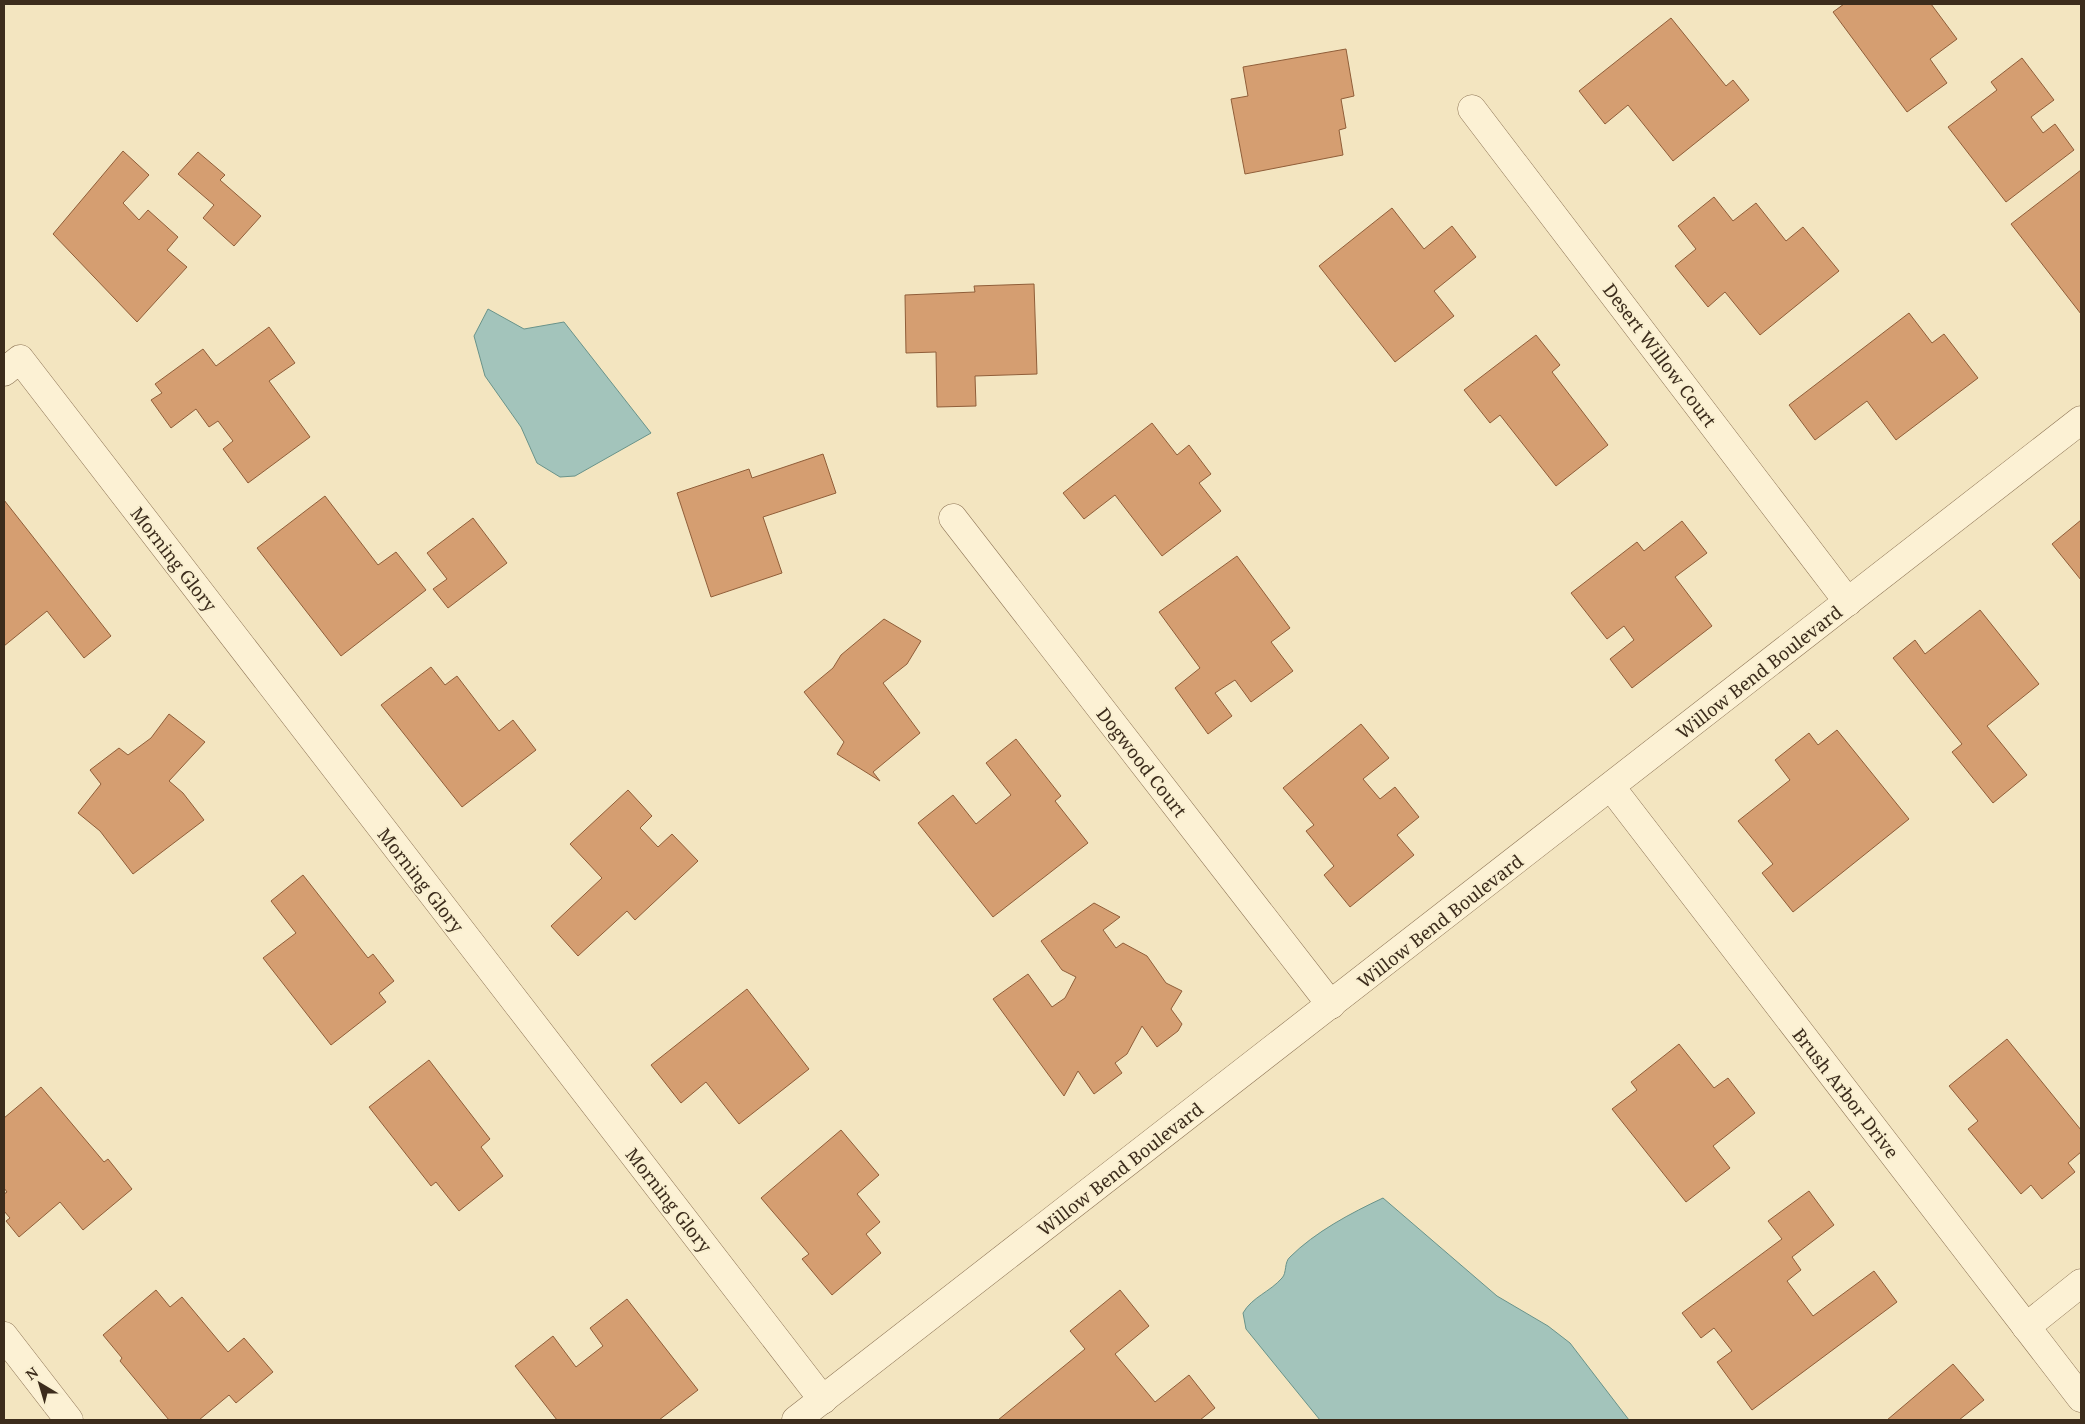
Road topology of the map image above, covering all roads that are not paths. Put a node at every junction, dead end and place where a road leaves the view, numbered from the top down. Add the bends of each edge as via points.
1 (1472, 109) dead end
2 (12, 366) edge
3 (2081, 420) edge
4 (953, 518) dead end
5 (1848, 602) junction
6 (1611, 787) junction
7 (1331, 1006) junction
8 (2081, 1284) edge
9 (2026, 1327) junction
10 (4, 1336) edge
11 (2081, 1398) edge
12 (822, 1400) junction
13 (69, 1420) edge
14 (796, 1420) edge

1 - 5 street, Desert Willow Court
2 - 12 street, Morning Glory
3 - 5 street, Willow Bend Boulevard
4 - 7 street, Dogwood Court
5 - 6 street, Willow Bend Boulevard
6 - 7 street, Willow Bend Boulevard
6 - 9 street, Brush Arbor Drive
7 - 12 street, Willow Bend Boulevard
8 - 9 street
9 - 11 street, Brush Arbor Drive
10 - 13 street
12 - 14 street, Willow Bend Boulevard

